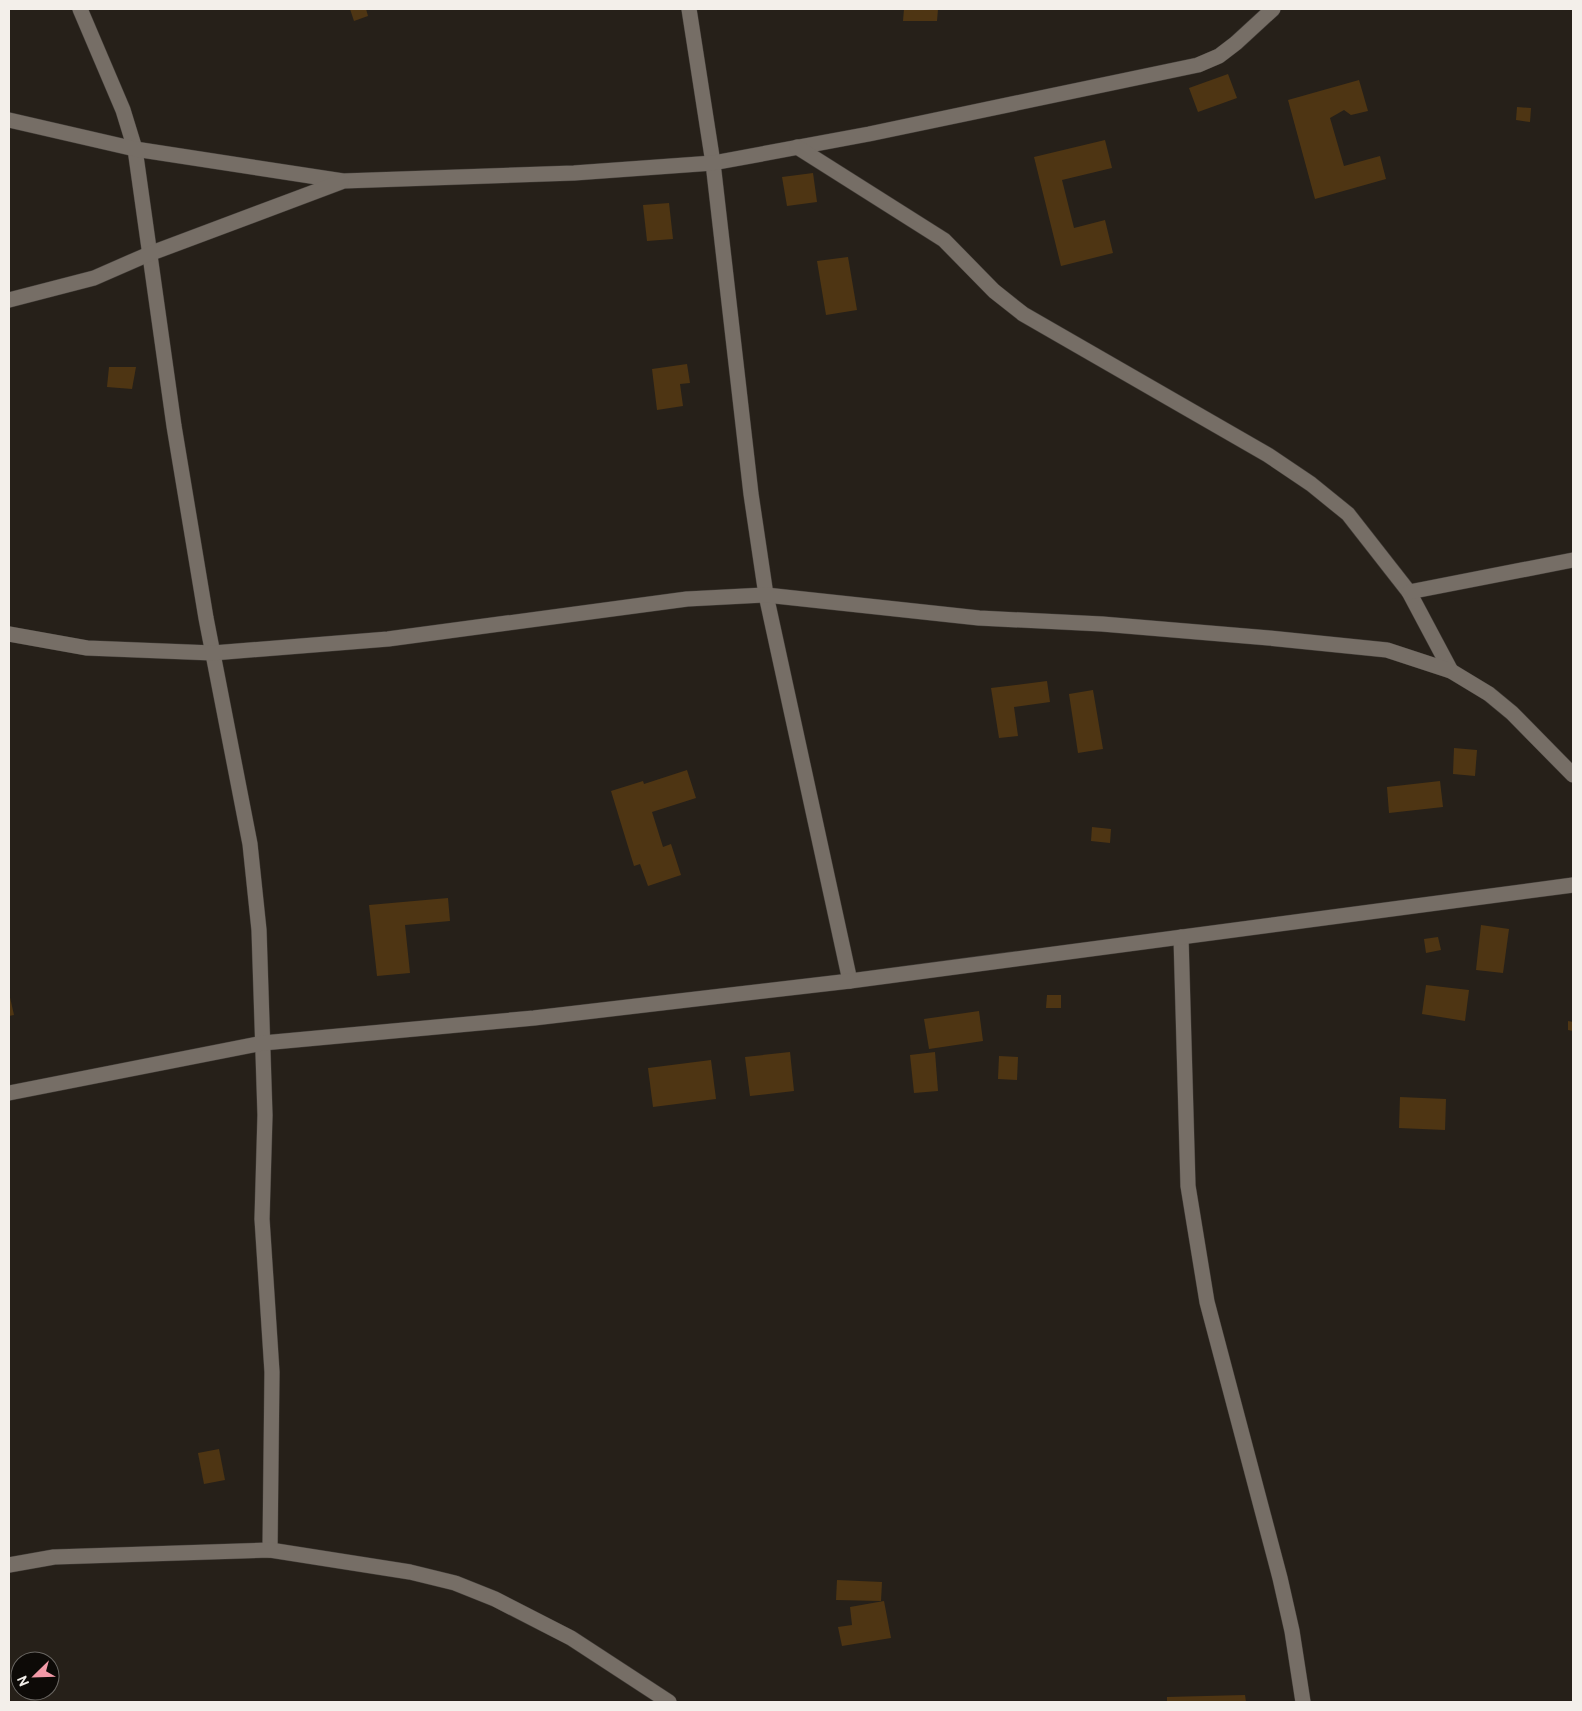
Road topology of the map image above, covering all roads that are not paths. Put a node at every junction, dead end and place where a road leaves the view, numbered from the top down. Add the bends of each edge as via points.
1 (80, 9) edge
2 (689, 9) edge
3 (1273, 9) edge
4 (9, 120) edge
5 (797, 147) junction
6 (135, 149) junction
7 (713, 162) junction
8 (342, 182) junction
9 (149, 254) junction
10 (9, 300) edge
11 (1573, 560) edge
12 (1409, 592) junction
13 (766, 595) junction
14 (9, 634) edge
15 (213, 653) junction
16 (1451, 672) junction
17 (1573, 775) edge
18 (1573, 885) edge
19 (1181, 937) junction
20 (850, 980) junction
21 (263, 1043) junction
22 (9, 1093) edge
23 (270, 1550) junction
24 (9, 1565) edge
25 (669, 1702) edge
26 (1303, 1702) edge

1 - 6 street via 123,110
2 - 7 street
3 - 5 street via 1219,56 1198,64
4 - 6 street
5 - 7 street
5 - 12 street via 944,240 994,291 1023,314 1236,436 1311,484 1348,514
6 - 8 street
6 - 9 street
7 - 8 street via 574,173
7 - 13 street via 750,494
8 - 9 street
9 - 10 street via 94,278
9 - 15 street via 174,426
11 - 12 street
12 - 16 street
13 - 15 street via 687,599 388,639
13 - 16 street via 979,618 1102,624 1388,650
13 - 20 street
14 - 15 street via 87,648
15 - 21 street via 250,844 259,930
16 - 17 street via 1497,700
18 - 19 street
19 - 20 street
19 - 26 street via 1188,1186 1193,1223 1207,1302 1280,1578
20 - 21 street via 534,1018
21 - 22 street
21 - 23 street via 262,1219 272,1372
23 - 24 street via 54,1557
23 - 25 street via 410,1572 455,1583 571,1638

